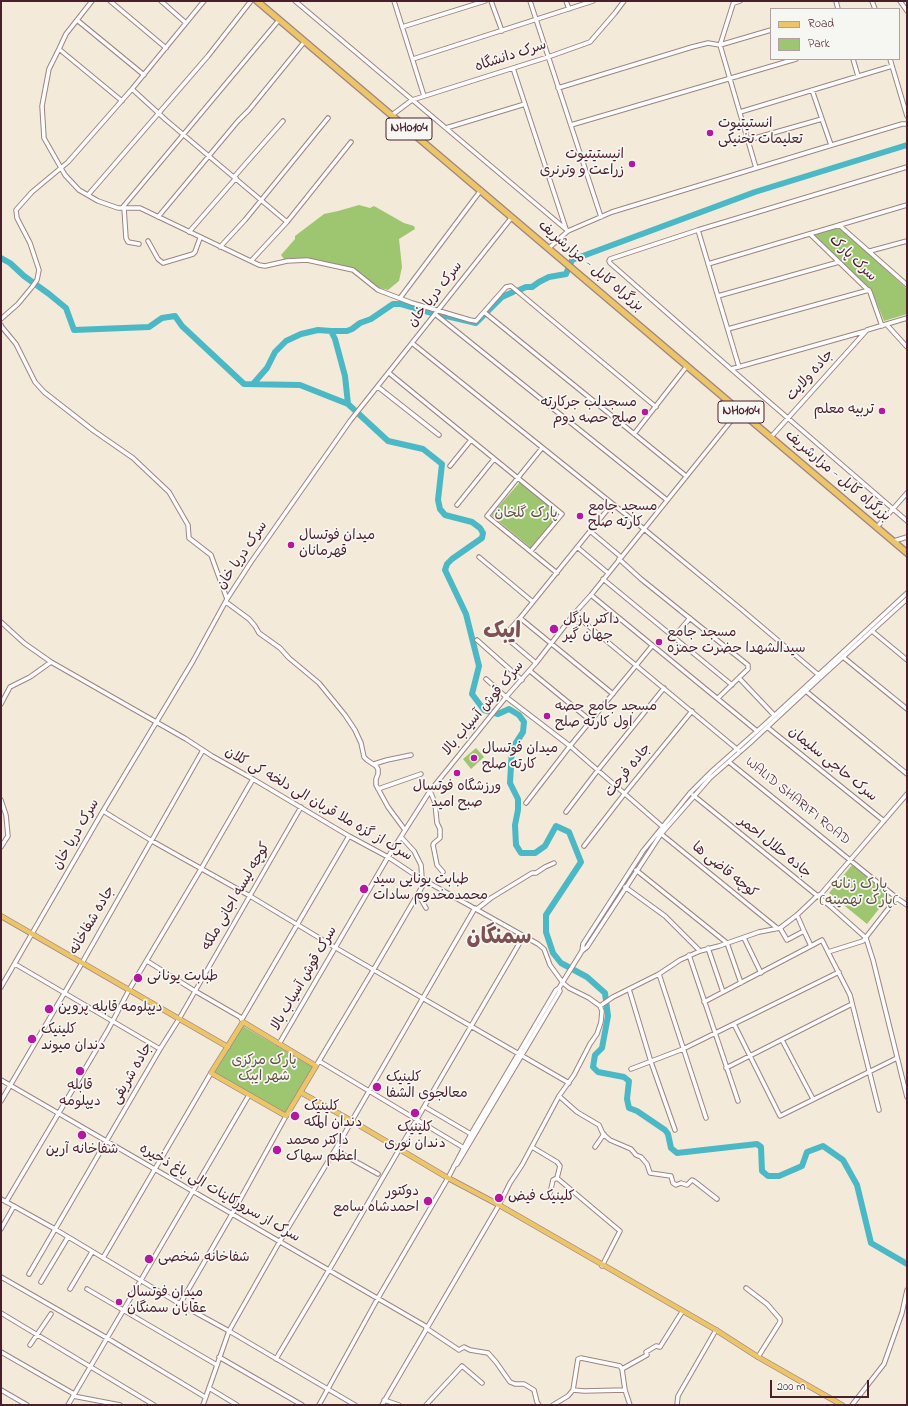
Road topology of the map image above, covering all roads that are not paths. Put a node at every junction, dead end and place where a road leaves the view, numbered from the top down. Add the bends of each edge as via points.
1 (92, 1) edge
2 (110, 1) edge
3 (161, 1) edge
4 (204, 1) edge
5 (251, 1) edge
6 (256, 1) edge
7 (295, 1) edge
8 (303, 1) edge
9 (394, 1) edge
10 (485, 1) edge
11 (491, 1) edge
12 (530, 1) edge
13 (566, 1) edge
14 (593, 1) edge
15 (624, 1) edge
16 (740, 1) edge
17 (900, 1) edge
18 (734, 2) edge
19 (300, 5) junction
20 (569, 9) junction
21 (907, 11) edge
22 (77, 20) junction
23 (279, 20) junction
24 (536, 20) junction
25 (186, 23) junction
26 (402, 27) junction
27 (770, 30) edge
28 (502, 31) junction
29 (305, 41) junction
30 (720, 45) junction
31 (166, 48) junction
32 (59, 49) junction
33 (548, 57) junction
34 (413, 59) junction
35 (793, 60) edge
36 (853, 60) edge
37 (890, 60) edge
38 (892, 66) junction
39 (513, 68) junction
40 (144, 75) junction
41 (858, 76) junction
42 (730, 78) junction
43 (558, 88) junction
44 (132, 90) junction
45 (812, 90) junction
46 (424, 96) junction
47 (412, 100) junction
48 (122, 101) junction
49 (525, 104) junction
50 (740, 112) junction
51 (159, 114) junction
52 (392, 115) junction
53 (907, 116) edge
54 (328, 118) dead end
55 (822, 119) junction
56 (283, 121) dead end
57 (907, 124) edge
58 (571, 125) junction
59 (446, 128) junction
60 (184, 135) junction
61 (748, 140) junction
62 (351, 142) dead end
63 (830, 145) junction
64 (209, 156) junction
65 (756, 168) junction
66 (907, 168) edge
67 (61, 169) junction
68 (235, 178) junction
69 (481, 190) junction
70 (88, 195) junction
71 (260, 199) junction
72 (907, 205) edge
73 (123, 208) junction
74 (158, 216) junction
75 (512, 217) junction
76 (601, 217) junction
77 (287, 222) junction
78 (839, 225) junction
79 (698, 230) junction
80 (567, 231) junction
81 (189, 232) junction
82 (810, 234) junction
83 (200, 238) junction
84 (148, 241) dead end
85 (907, 241) edge
86 (139, 244) dead end
87 (220, 247) junction
88 (549, 248) junction
89 (870, 251) junction
90 (252, 261) junction
91 (839, 262) junction
92 (708, 264) junction
93 (907, 279) edge
94 (902, 280) junction
95 (907, 285) edge
96 (869, 290) junction
97 (718, 296) junction
98 (400, 298) junction
99 (436, 312) junction
100 (484, 312) junction
101 (907, 318) edge
102 (1, 319) edge
103 (1, 325) edge
104 (884, 325) junction
105 (728, 329) junction
106 (868, 330) junction
107 (412, 343) junction
108 (907, 347) edge
109 (688, 366) junction
110 (739, 367) junction
111 (731, 369) junction
112 (389, 373) junction
113 (378, 387) junction
114 (656, 407) junction
115 (739, 410) junction
116 (788, 419) junction
117 (634, 434) junction
118 (439, 435) dead end
119 (771, 438) junction
120 (472, 440) junction
121 (542, 448) junction
122 (494, 459) junction
123 (450, 466) dead end
124 (686, 476) junction
125 (518, 478) junction
126 (907, 493) edge
127 (667, 500) junction
128 (612, 504) junction
129 (457, 505) dead end
130 (892, 508) junction
131 (907, 521) edge
132 (877, 527) junction
133 (644, 529) junction
134 (590, 532) junction
135 (907, 537) edge
136 (894, 541) junction
137 (577, 547) junction
138 (531, 551) junction
139 (907, 553) edge
140 (479, 557) dead end
141 (620, 558) junction
142 (557, 573) junction
143 (608, 573) junction
144 (603, 578) junction
145 (907, 593) edge
146 (591, 595) junction
147 (907, 599) edge
148 (226, 601) junction
149 (533, 602) junction
150 (574, 614) junction
151 (520, 618) junction
152 (690, 618) junction
153 (1, 622) edge
154 (872, 631) junction
155 (674, 637) junction
156 (477, 640) dead end
157 (551, 643) junction
158 (652, 646) junction
159 (843, 657) junction
160 (907, 660) edge
161 (51, 662) junction
162 (536, 663) junction
163 (637, 665) junction
164 (530, 672) junction
165 (820, 675) junction
166 (739, 678) junction
167 (486, 679) dead end
168 (522, 680) junction
169 (732, 685) junction
170 (664, 688) junction
171 (807, 692) junction
172 (613, 694) junction
173 (506, 697) junction
174 (718, 698) junction
175 (1, 704) edge
176 (907, 709) edge
177 (692, 711) junction
178 (774, 715) junction
179 (591, 721) junction
180 (156, 723) junction
181 (767, 728) junction
182 (757, 731) junction
183 (570, 746) junction
184 (203, 750) junction
185 (739, 750) junction
186 (411, 755) dead end
187 (729, 762) junction
188 (374, 764) junction
189 (598, 770) junction
190 (421, 774) dead end
191 (907, 774) edge
192 (253, 778) junction
193 (378, 789) junction
194 (430, 790) junction
195 (625, 793) junction
196 (692, 794) junction
197 (907, 794) edge
198 (1, 800) edge
199 (526, 803) dead end
200 (301, 807) junction
201 (103, 811) junction
202 (566, 812) dead end
203 (884, 821) junction
204 (663, 828) junction
205 (405, 830) junction
206 (659, 833) junction
207 (349, 836) junction
208 (401, 837) junction
209 (152, 841) junction
210 (584, 846) dead end
211 (1, 847) edge
212 (388, 857) junction
213 (851, 860) junction
214 (554, 863) dead end
215 (201, 869) junction
216 (636, 870) junction
217 (443, 872) dead end
218 (424, 879) junction
219 (625, 887) junction
220 (418, 894) junction
221 (250, 896) junction
222 (817, 896) junction
223 (898, 899) junction
224 (907, 905) edge
225 (426, 908) dead end
226 (476, 909) junction
227 (797, 915) junction
228 (2, 917) edge
229 (1, 923) edge
230 (297, 925) junction
231 (778, 928) junction
232 (804, 931) junction
233 (32, 934) junction
234 (524, 937) junction
235 (744, 938) junction
236 (866, 938) junction
237 (727, 943) junction
238 (811, 946) junction
239 (336, 948) junction
240 (708, 948) junction
241 (700, 950) junction
242 (582, 951) junction
243 (828, 952) junction
244 (689, 955) junction
245 (146, 961) junction
246 (82, 963) junction
247 (15, 964) junction
248 (374, 970) junction
249 (761, 972) junction
250 (839, 972) junction
251 (659, 974) junction
252 (564, 981) junction
253 (741, 983) junction
254 (1, 987) edge
255 (629, 989) junction
256 (129, 990) junction
257 (195, 991) junction
258 (65, 992) junction
259 (723, 992) junction
260 (422, 997) junction
261 (704, 1002) junction
262 (852, 1004) junction
263 (601, 1005) junction
264 (179, 1019) junction
265 (242, 1021) junction
266 (112, 1022) junction
267 (734, 1024) junction
268 (472, 1025) junction
269 (715, 1034) junction
270 (782, 1040) junction
271 (279, 1044) junction
272 (228, 1047) junction
273 (160, 1049) junction
274 (683, 1049) junction
275 (520, 1055) junction
276 (750, 1056) junction
277 (898, 1058) junction
278 (319, 1061) junction
279 (651, 1062) junction
280 (316, 1066) junction
281 (726, 1068) junction
282 (631, 1069) dead end
283 (869, 1071) junction
284 (211, 1073) junction
285 (1, 1080) edge
286 (569, 1083) junction
287 (11, 1085) junction
288 (368, 1091) junction
289 (300, 1092) junction
290 (906, 1092) edge
291 (249, 1095) junction
292 (560, 1096) junction
293 (907, 1097) edge
294 (813, 1099) junction
295 (738, 1101) dead end
296 (1, 1102) edge
297 (425, 1107) junction
298 (879, 1110) dead end
299 (58, 1113) junction
300 (286, 1116) junction
301 (706, 1118) dead end
302 (417, 1120) junction
303 (352, 1121) junction
304 (674, 1130) dead end
305 (472, 1134) junction
306 (604, 1134) junction
307 (107, 1141) junction
308 (532, 1146) junction
309 (595, 1147) dead end
310 (464, 1148) junction
311 (400, 1149) junction
312 (335, 1150) junction
313 (454, 1167) junction
314 (155, 1169) junction
315 (378, 1174) dead end
316 (448, 1178) junction
317 (557, 1178) junction
318 (193, 1191) junction
319 (550, 1193) dead end
320 (1, 1199) edge
321 (717, 1199) dead end
322 (6, 1202) junction
323 (499, 1205) junction
324 (14, 1206) junction
325 (232, 1214) junction
326 (1, 1229) edge
327 (55, 1229) junction
328 (68, 1237) junction
329 (280, 1241) junction
330 (92, 1252) junction
331 (103, 1258) junction
332 (602, 1266) junction
333 (329, 1270) junction
334 (29, 1274) dead end
335 (1, 1277) edge
336 (41, 1282) dead end
337 (141, 1282) junction
338 (746, 1288) dead end
339 (70, 1289) dead end
340 (87, 1289) dead end
341 (907, 1290) edge
342 (378, 1298) junction
343 (180, 1304) junction
344 (124, 1311) junction
345 (682, 1312) junction
346 (1, 1313) edge
347 (51, 1314) dead end
348 (427, 1327) junction
349 (716, 1330) junction
350 (229, 1331) junction
351 (37, 1334) junction
352 (108, 1338) junction
353 (30, 1345) dead end
354 (1, 1352) edge
355 (219, 1358) junction
356 (758, 1358) junction
357 (276, 1359) junction
358 (217, 1365) junction
359 (90, 1367) junction
360 (622, 1369) junction
361 (482, 1383) dead end
362 (209, 1388) junction
363 (328, 1389) junction
364 (1, 1390) edge
365 (573, 1390) junction
366 (625, 1390) junction
367 (74, 1395) junction
368 (205, 1398) junction
369 (384, 1400) junction
370 (27, 1405) edge
371 (68, 1405) edge
372 (120, 1405) edge
373 (153, 1405) edge
374 (203, 1405) edge
375 (237, 1405) edge
376 (302, 1405) edge
377 (319, 1405) edge
378 (355, 1405) edge
379 (382, 1405) edge
380 (399, 1405) edge
381 (426, 1405) edge
382 (539, 1405) edge
383 (553, 1405) edge
384 (630, 1405) edge
385 (677, 1405) edge
386 (842, 1405) edge
387 (852, 1405) edge

1 - 22 street
2 - 31 street
3 - 25 street
4 - 25 street
5 - 51 street
6 - 23 highway, بزرگراه کابل - مزارشریف / NH0104
7 - 19 street
8 - 19 street
9 - 26 street
10 - 26 street
11 - 28 street
12 - 24 street
13 - 20 street
14 - 20 street
15 - 33 street, سرک دانشگاه via 590,42
16 - 18 street
17 - 21 street
18 - 30 street
19 - 47 street
20 - 24 street
22 - 32 street
22 - 40 street
23 - 29 highway, بزرگراه کابل - مزارشریف / NH0104
23 - 60 street
24 - 28 street
24 - 33 street
25 - 31 street
26 - 34 street
27 - 30 street
28 - 34 street
29 - 52 highway, بزرگراه کابل - مزارشریف / NH0104
29 - 64 street
30 - 42 street
30 - 43 street via 708,43 692,47
31 - 40 street
32 - 48 street
32 - 67 street via 49,69 42,106 44,138
33 - 39 street, سرک دانشگاه
33 - 43 street
34 - 46 street
35 - 42 street
36 - 41 street
37 - 38 street
38 - 41 street
38 - 53 street
39 - 46 street, سرک دانشگاه
39 - 49 street
40 - 44 street
41 - 45 street
42 - 50 street
42 - 58 street
43 - 58 street
44 - 48 street
44 - 51 street
45 - 50 street
45 - 55 street
46 - 47 street, سرک دانشگاه
47 - 52 street, سرک دانشگاه
47 - 59 street
48 - 67 street
49 - 59 street
49 - 80 street
50 - 61 street
51 - 60 street
51 - 70 street
52 - 69 highway, بزرگراه کابل - مزارشریف / NH0104
54 - 71 street
55 - 61 street
55 - 63 street
56 - 68 street
57 - 63 street
58 - 76 street
59 - 80 street
60 - 64 street
60 - 73 street
61 - 65 street
62 - 77 street
63 - 65 street
64 - 68 street
64 - 74 street
65 - 76 street
66 - 79 street
67 - 70 street via 71,182
67 - 102 street via 32,192 16,210 39,270 32,287
68 - 71 street
68 - 81 street
69 - 75 highway, بزرگراه کابل - مزارشریف / NH0104
69 - 98 street
70 - 73 street via 98,201
71 - 77 street
71 - 87 street
72 - 78 street
73 - 74 street via 140,208
73 - 86 street via 128,242
74 - 81 street
75 - 88 highway, بزرگراه کابل - مزارشریف / NH0104
75 - 99 street, سرک دریا خان
76 - 80 street
77 - 90 street
78 - 82 street
78 - 89 street, سرک پارک
79 - 92 street
79 - 111 street via 610,259 610,263
80 - 88 street
81 - 83 street
82 - 91 street, سرک پارک
82 - 92 street
83 - 84 street via 195,252 163,263
83 - 87 street
85 - 89 street
87 - 90 street
88 - 109 highway, بزرگراه کابل - مزارشریف / NH0104
89 - 94 street, سرک پارک
90 - 98 street via 265,266 307,260 353,270 378,290
91 - 96 street, سرک پارک
91 - 97 street
92 - 97 street
93 - 94 street
94 - 95 street, سرک پارک
96 - 104 street, سرک پارک
96 - 105 street
97 - 105 street
98 - 99 street
99 - 100 street via 476,321
99 - 107 street, سرک دریا خان
99 - 127 street
100 - 114 street via 506,287 511,286
100 - 117 street
101 - 104 street, جاده ولایت
103 - 148 street via 16,344 35,382 44,392 133,458 169,492 188,525 189,538 211,555
104 - 106 street, جاده ولایت
104 - 108 street
105 - 110 street
106 - 110 street, جاده ولایت
106 - 116 street, جاده ولایت
107 - 112 street, سرک دریا خان
107 - 121 street
109 - 114 street
109 - 115 highway, بزرگراه کابل - مزارشریف / NH0104
110 - 111 street, جاده ولایت
111 - 116 street
112 - 113 street, سرک دریا خان
112 - 120 street
113 - 118 street
113 - 148 street, سرک دریا خان via 350,421
114 - 117 street
115 - 119 highway, بزرگراه کابل - مزارشریف / NH0104
115 - 124 street, سرک قوش آسیاب بالا
116 - 119 street, جاده ولایت
116 - 130 street
117 - 124 street
119 - 132 highway, بزرگراه کابل - مزارشریف / NH0104
120 - 122 street
120 - 123 street
121 - 125 street
121 - 128 street
122 - 125 street
122 - 129 street
124 - 127 street, سرک قوش آسیاب بالا
125 - 138 street via 562,514
125 - 138 street via 487,516
126 - 130 street
127 - 133 street, سرک قوش آسیاب بالا
128 - 133 street
128 - 134 street
130 - 131 street
130 - 132 street
132 - 136 highway, بزرگراه کابل - مزارشریف / NH0104
133 - 141 street, سرک قوش آسیاب بالا
133 - 165 street
134 - 137 street
134 - 141 street
135 - 136 street
136 - 139 highway, بزرگراه کابل - مزارشریف / NH0104
137 - 142 street
137 - 143 street
138 - 142 street
140 - 149 street
141 - 143 street, سرک قوش آسیاب بالا
141 - 152 street via 641,579
142 - 149 street
143 - 144 street, سرک قوش آسیاب بالا
144 - 146 street, سرک قوش آسیاب بالا
144 - 155 street
145 - 165 street
146 - 150 street, سرک قوش آسیاب بالا
146 - 158 street
147 - 154 street
148 - 180 street, سرک دریا خان
148 - 188 street via 318,683 355,730 366,760
149 - 151 street
150 - 157 street, سرک قوش آسیاب بالا
150 - 163 street
151 - 157 street
151 - 162 street via 504,636
152 - 155 street
152 - 166 street via 748,665 748,669
153 - 161 street, سرک از گزه ملا قربان الی دلخه کی کلان via 24,643
154 - 159 street
154 - 160 street
155 - 169 street
156 - 168 street
157 - 162 street, سرک قوش آسیاب بالا
157 - 172 street
158 - 163 street
158 - 174 street
159 - 165 street
159 - 176 street
161 - 175 street via 10,687
161 - 180 street, سرک از گزه ملا قربان الی دلخه کی کلان
162 - 164 street, سرک قوش آسیاب بالا
163 - 170 street
163 - 172 street
164 - 168 street, سرک قوش آسیاب بالا
164 - 179 street
165 - 171 street
165 - 178 street
166 - 169 street
166 - 178 street
167 - 173 street
168 - 173 street, سرک قوش آسیاب بالا
169 - 174 street
170 - 177 street
170 - 189 street
171 - 181 street
171 - 191 street
172 - 179 street
173 - 183 street
173 - 194 street, سرک قوش آسیاب بالا
174 - 182 street
177 - 185 street
177 - 195 street, جاده فرحت
178 - 182 street
179 - 183 street
180 - 184 street, سرک از گزه ملا قربان الی دلخه کی کلان
180 - 201 street, سرک دریا خان
181 - 185 street
181 - 203 street, سرک حاجی سلیمان
182 - 185 street
183 - 189 street
183 - 199 street
184 - 192 street, سرک از گزه ملا قربان الی دلخه کی کلان
184 - 209 street, جاده شفاخانه
185 - 187 street
185 - 196 street via 712,771
186 - 188 street
187 - 196 street
187 - 213 street, WALID SHARIFI ROAD
188 - 193 street via 378,771
189 - 195 street
189 - 202 street
190 - 193 street
192 - 200 street, سرک از گزه ملا قربان الی دلخه کی کلان
192 - 215 street
193 - 205 street
194 - 205 street, سرک قوش آسیاب بالا
194 - 217 street via 440,829 440,838 434,843 437,865
195 - 204 street
195 - 210 street, جاده فرحت
196 - 204 street
196 - 222 street, جاده حلال احمر
197 - 203 street
198 - 211 street via 6,815 8,836
200 - 207 street, سرک از گزه ملا قربان الی دلخه کی کلان
200 - 221 street, کوچه لیسه اجانی ملکه
201 - 209 street
201 - 233 street, سرک دریا خان
203 - 213 street
204 - 206 street
205 - 208 street, سرک قوش آسیاب بالا
206 - 216 street
206 - 231 street, کوچه قاضی ها
206 - 242 street via 643,851 583,944
207 - 212 street, سرک از گزه ملا قربان الی دلخه کی کلان
207 - 230 street
208 - 212 street, سرک قوش آسیاب بالا
208 - 218 street via 414,851
209 - 215 street
209 - 246 street, جاده شفاخانه
212 - 218 street, سرک از گزه ملا قربان الی دلخه کی کلان
212 - 239 street, سرک قوش آسیاب بالا
213 - 222 street
213 - 223 street, WALID SHARIFI ROAD
214 - 226 street via 532,873
215 - 221 street
215 - 245 street
216 - 219 street
216 - 237 street
218 - 220 street
218 - 226 street, سرک از گزه ملا قربان الی دلخه کی کلان
219 - 241 street via 665,916
219 - 242 street
220 - 225 street
220 - 248 street
221 - 230 street
221 - 257 street, کوچه لیسه اجانی ملکه
222 - 227 street
222 - 236 street, جاده حلال احمر
223 - 224 street, WALID SHARIFI ROAD
223 - 236 street
226 - 234 street, سرک از گزه ملا قربان الی دلخه کی کلان
226 - 260 street
227 - 231 street
227 - 232 street
228 - 229 street
228 - 233 main road
230 - 239 street
230 - 265 street
231 - 232 street, کوچه قاضی ها via 787,940
231 - 235 street
232 - 238 street
233 - 246 main road
233 - 247 street, سرک دریا خان
234 - 252 street, سرک از گزه ملا قربان الی دلخه کی کلان via 544,949 550,965
234 - 268 street
235 - 237 street
235 - 249 street
236 - 243 street
236 - 277 street
237 - 240 street
237 - 253 street
238 - 243 street via 822,940
238 - 249 street
239 - 248 street
239 - 271 street, سرک قوش آسیاب بالا
240 - 241 street
240 - 259 street
241 - 244 street
242 - 252 street
243 - 250 street
244 - 251 street
244 - 261 street
245 - 256 street
245 - 257 street
246 - 256 main road
246 - 258 street, جاده شفاخانه
247 - 254 street, سرک دریا خان
247 - 258 street
248 - 260 street
248 - 278 street
249 - 253 street
250 - 262 street
250 - 267 street
251 - 255 street
251 - 274 street
252 - 263 street, سرک از گزه ملا قربان الی دلخه کی کلان via 569,988
252 - 275 street
253 - 259 street
255 - 263 street
255 - 279 street
256 - 264 main road
256 - 266 street
257 - 264 street, کوچه لیسه اجانی ملکه
257 - 265 street via 240,1017
258 - 266 street
258 - 287 street, جاده شفاخانه
259 - 261 street
260 - 268 street
260 - 288 street
261 - 269 street
262 - 270 street
262 - 283 street
263 - 286 street via 601,1022 597,1034
264 - 272 main road
264 - 273 street, جاده شریفی
265 - 271 main road
265 - 272 main road
266 - 273 street
266 - 299 street
267 - 269 street
267 - 276 street
268 - 275 street
268 - 297 street
269 - 274 street
269 - 281 street
270 - 276 street
270 - 294 street
271 - 280 main road
272 - 284 main road
273 - 307 street, جاده شریفی
274 - 279 street
274 - 301 street
275 - 286 street
275 - 305 street
275 - 313 street
276 - 281 street
276 - 294 street via 780,1116
277 - 283 street
277 - 290 street
278 - 280 street
278 - 288 street
279 - 282 street
279 - 304 street
280 - 289 main road
281 - 295 street
283 - 294 street
283 - 298 street
284 - 291 main road
284 - 314 street
285 - 287 street, سرک از سرورکاینات الی باغ ذخیره
286 - 292 street
287 - 296 street, جاده شفاخانه
287 - 299 street, سرک از سرورکاینات الی باغ ذخیره
288 - 302 street
288 - 303 street
289 - 300 main road
289 - 303 main road
290 - 293 street
291 - 300 main road
291 - 318 street
292 - 306 street via 577,1112 599,1125
292 - 308 street
297 - 302 street
297 - 305 street
299 - 307 street, سرک از سرورکاینات الی باغ ذخیره
299 - 322 street
300 - 325 street
302 - 310 street
302 - 311 street
303 - 311 main road
303 - 312 street
305 - 310 street
306 - 309 street
306 - 321 street via 641,1157 650,1172 671,1176 676,1185 687,1185 692,1180
307 - 314 street, سرک از سرورکاینات الی باغ ذخیره
307 - 327 street, جاده شریفی
308 - 317 street via 560,1166
308 - 323 street
310 - 313 street
311 - 316 main road
311 - 333 street
312 - 315 street
312 - 329 street
313 - 316 street
314 - 318 street, سرک از سرورکاینات الی باغ ذخیره
314 - 331 street
316 - 323 main road
316 - 342 street
317 - 319 street via 553,1179
317 - 332 street via 620,1231
318 - 325 street, سرک از سرورکاینات الی باغ ذخیره
318 - 337 street
320 - 322 street
322 - 324 street
323 - 332 main road
323 - 348 street
324 - 326 street
324 - 327 street
325 - 329 street, سرک از سرورکاینات الی باغ ذخیره
325 - 343 street
327 - 328 street
327 - 334 street, جاده شریفی
328 - 330 street
328 - 336 street
329 - 333 street, سرک از سرورکاینات الی باغ ذخیره
329 - 350 street
330 - 331 street
330 - 339 street
331 - 337 street
332 - 345 main road
333 - 342 street, سرک از سرورکاینات الی باغ ذخیره
333 - 357 street
335 - 352 street
337 - 343 street
337 - 344 street
338 - 356 street via 767,1304 780,1319
340 - 344 street
341 - 387 street via 902,1313 884,1364
342 - 348 street, سرک از سرورکاینات الی باغ ذخیره
342 - 363 street
343 - 350 street
344 - 352 street
344 - 358 street
345 - 349 main road
345 - 360 street via 660,1347 656,1346 646,1352 647,1355
346 - 351 street
347 - 351 street
348 - 369 street
348 - 382 street, سرک از سرورکاینات الی باغ ذخیره via 459,1350 464,1347 488,1353 510,1382 524,1384 534,1390
349 - 356 main road
349 - 385 street via 678,1396
350 - 355 street
350 - 357 street
351 - 353 street
351 - 359 street
352 - 359 street
352 - 368 street
354 - 367 street
355 - 358 street
355 - 376 street
356 - 386 main road
357 - 363 street
358 - 362 street
359 - 367 street
359 - 373 street
360 - 365 street via 620,1366 578,1359
360 - 366 street
361 - 381 street via 462,1366
362 - 368 street
362 - 375 street
363 - 377 street
363 - 378 street
364 - 370 street
365 - 366 street
365 - 383 street
366 - 384 street
367 - 371 street
367 - 372 street
368 - 374 street
369 - 379 street
369 - 380 street

